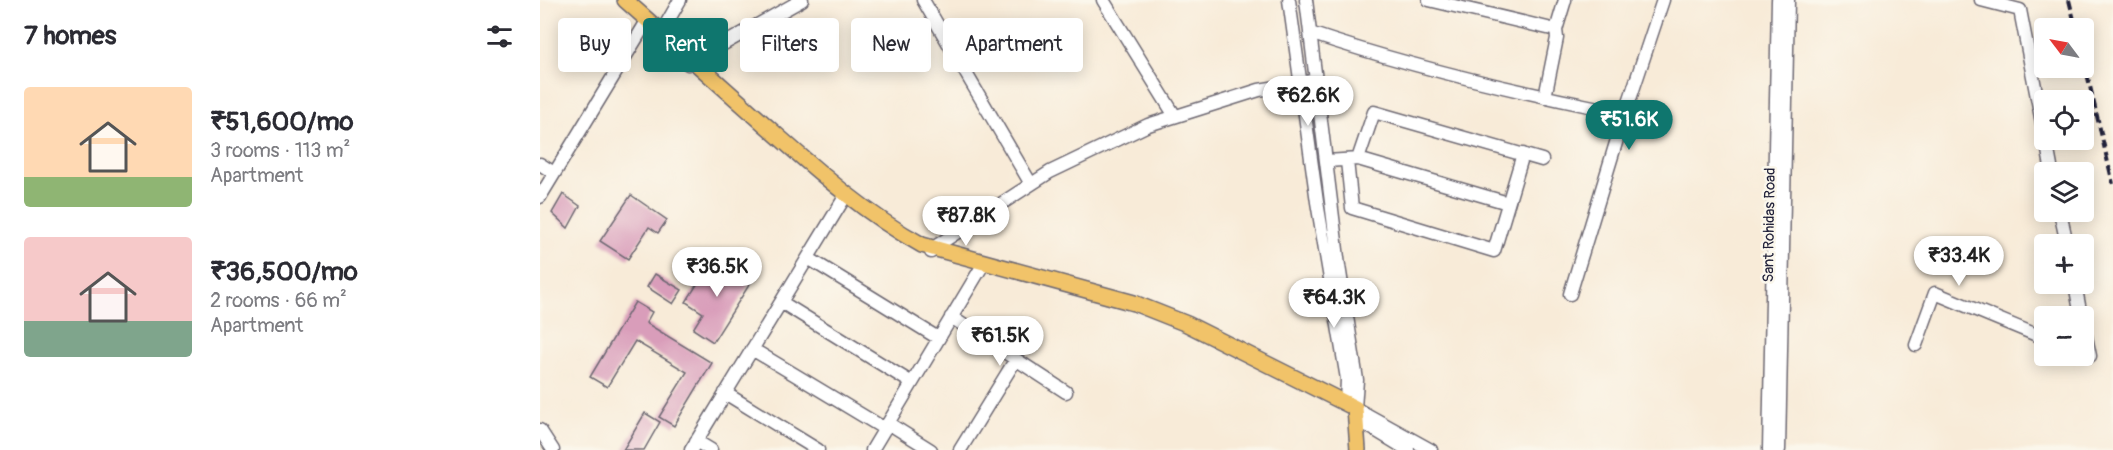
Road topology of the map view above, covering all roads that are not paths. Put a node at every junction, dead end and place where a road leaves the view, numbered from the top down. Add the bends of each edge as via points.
1 (615, 0) edge
2 (625, 0) edge
3 (680, 0) edge
4 (802, 0) edge
5 (923, 0) edge
6 (1104, 0) edge
7 (1289, 0) edge
8 (1306, 0) edge
9 (1429, 0) edge
10 (1565, 0) edge
11 (1663, 0) edge
12 (1778, 0) edge
13 (1788, 0) edge
14 (1982, 0) edge
15 (645, 18) edge
16 (670, 18) edge
17 (643, 25) edge
18 (643, 28) edge
19 (1556, 30) junction
20 (1310, 33) junction
21 (728, 42) edge
22 (701, 72) edge
23 (702, 72) edge
24 (1317, 80) junction
25 (1300, 82) junction
26 (2036, 90) edge
27 (1545, 97) junction
28 (1603, 109) dead end
29 (1175, 116) junction
30 (1522, 154) junction
31 (1352, 160) junction
32 (1542, 160) dead end
33 (1327, 161) junction
34 (540, 164) edge
35 (554, 173) junction
36 (1031, 184) junction
37 (540, 197) edge
38 (843, 200) junction
39 (1508, 203) junction
40 (932, 251) junction
41 (1332, 251) junction
42 (808, 258) junction
43 (981, 268) junction
44 (1570, 294) dead end
45 (781, 302) junction
46 (951, 317) junction
47 (2034, 334) edge
48 (938, 338) junction
49 (1916, 345) dead end
50 (752, 349) junction
51 (1016, 359) junction
52 (912, 383) junction
53 (1066, 392) dead end
54 (725, 393) junction
55 (1351, 411) junction
56 (887, 426) junction
57 (541, 437) edge
58 (693, 446) edge
59 (553, 450) edge
60 (711, 450) edge
61 (818, 450) edge
62 (872, 450) edge
63 (931, 450) edge
64 (960, 450) edge
65 (1349, 450) edge
66 (1358, 450) edge
67 (1408, 450) edge
68 (1431, 450) edge
69 (1769, 450) edge
70 (1779, 450) edge

1 - 17 main road
2 - 15 main road
3 - 16 street
4 - 21 street
5 - 36 street
6 - 29 street
7 - 25 street
8 - 20 street
9 - 19 street
10 - 19 street
11 - 44 street
12 - 69 street
13 - 70 street, Sant Rohidas Road
14 - 26 street via 2020,10
18 - 35 street
19 - 27 street
20 - 24 street
20 - 27 street via 1365,52
22 - 38 main road
23 - 40 main road via 859,205
24 - 25 street
24 - 33 street
25 - 29 street via 1259,90
25 - 41 street
27 - 28 street
29 - 36 street via 1148,125
30 - 31 street via 1374,112
30 - 32 street
30 - 39 street
31 - 33 street
31 - 39 street
31 - 39 street via 1352,208 1494,250
33 - 41 street
34 - 35 street
35 - 37 street
36 - 40 street
38 - 40 main road via 886,232 919,250
38 - 42 street
40 - 43 main road
40 - 55 main road via 1134,303 1273,365
41 - 55 street via 1357,380
42 - 45 street
42 - 48 street
43 - 46 street
43 - 55 main road via 1132,309
45 - 50 street
45 - 52 street
46 - 48 street
46 - 51 street
47 - 49 street via 1935,293
48 - 52 street
50 - 54 street
50 - 56 street
51 - 53 street
51 - 64 street
52 - 56 street
54 - 58 street
54 - 61 street
55 - 65 main road
55 - 66 main road
55 - 67 street
55 - 68 street
56 - 62 street
56 - 63 street
57 - 59 street
58 - 60 street

